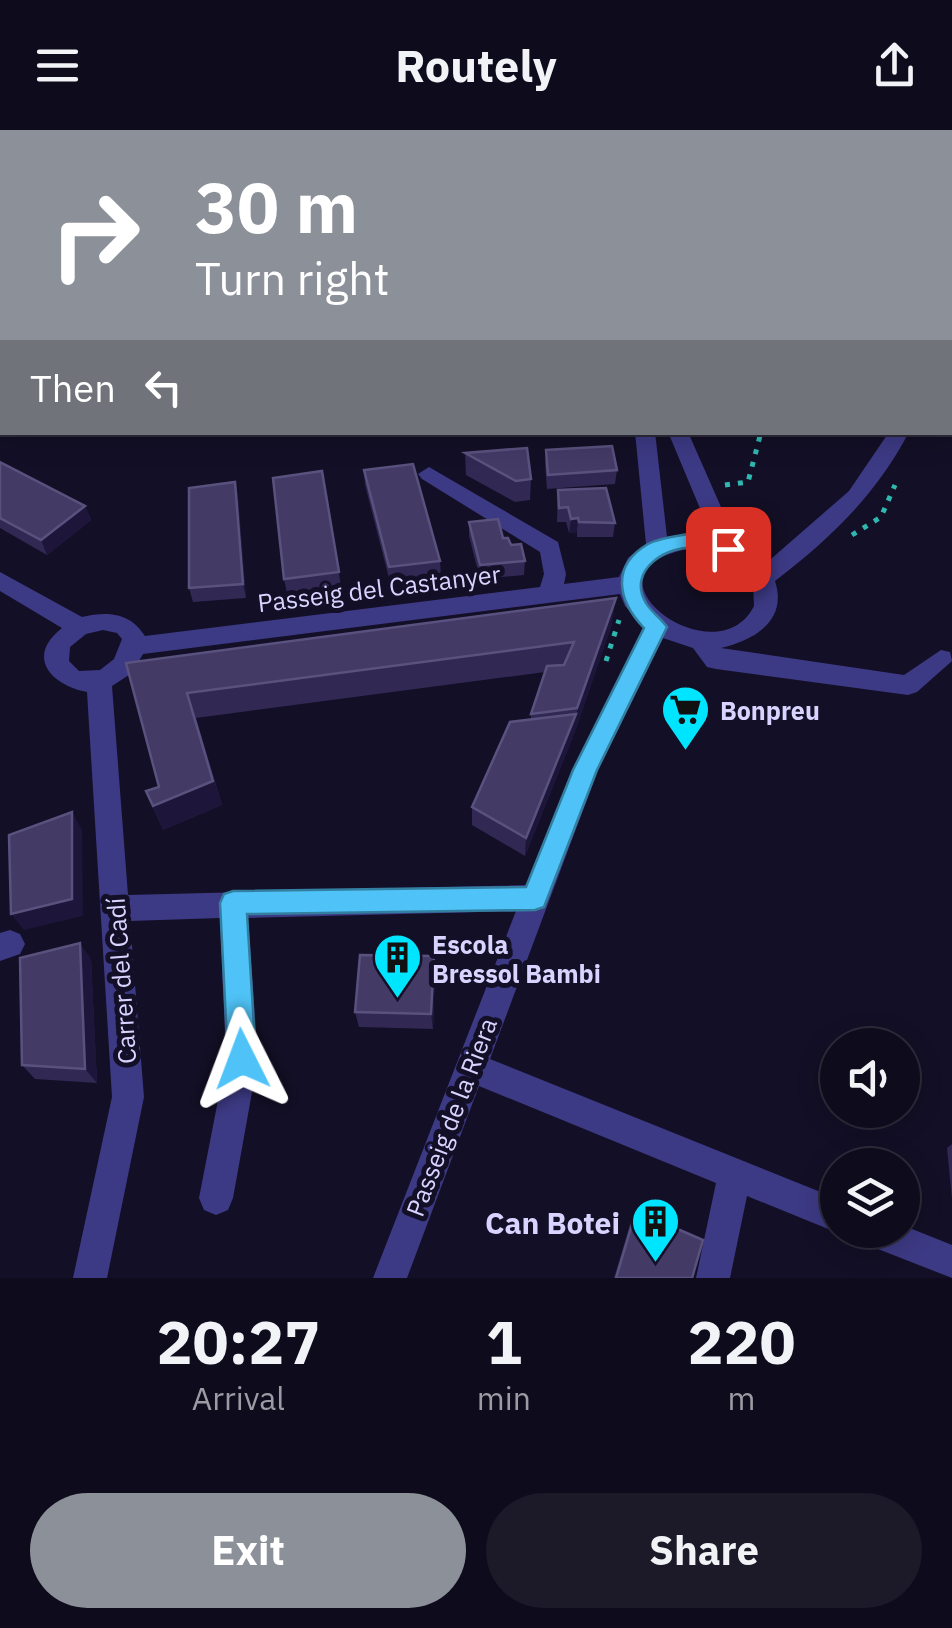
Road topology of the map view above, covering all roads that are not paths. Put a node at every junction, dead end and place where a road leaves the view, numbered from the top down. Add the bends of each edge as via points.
1 (645, 435) edge
2 (679, 435) edge
3 (898, 435) edge
4 (429, 474) dead end
5 (657, 548) junction
6 (728, 549) junction
7 (763, 578) junction
8 (0, 580) edge
9 (630, 584) junction
10 (549, 594) junction
11 (79, 626) junction
12 (656, 627) junction
13 (701, 642) junction
14 (135, 646) junction
15 (941, 659) dead end
16 (99, 680) junction
17 (535, 898) junction
18 (233, 903) junction
19 (116, 908) junction
20 (470, 1067) junction
21 (736, 1174) junction
22 (216, 1198) dead end
23 (820, 1209) edge
24 (917, 1248) edge
25 (952, 1262) edge
26 (90, 1278) edge
27 (390, 1278) edge
28 (714, 1278) edge

1 - 5 street
2 - 6 street
3 - 7 street via 842,518
4 - 10 street via 550,548 556,574
5 - 6 street via 694,540
5 - 9 street via 638,563
6 - 7 street
7 - 13 street via 768,598 762,618 745,633
8 - 11 street
9 - 10 street, Passeig del Castanyer
9 - 12 street via 636,607
10 - 14 street, Passeig del Castanyer
11 - 14 street via 118,623
11 - 16 street via 59,643 56,664 72,679
12 - 13 street
12 - 17 street, Passeig de la Riera via 585,770
13 - 15 street via 716,660 908,685
14 - 16 street via 125,667
16 - 19 street, Carrer del Cadí
17 - 18 street
17 - 20 street, Passeig de la Riera
18 - 19 street
18 - 22 street via 242,1059
19 - 26 street, Carrer del Cadí via 128,1097
20 - 21 street
20 - 27 street, Passeig de la Riera
21 - 23 street
21 - 28 street
24 - 25 street

